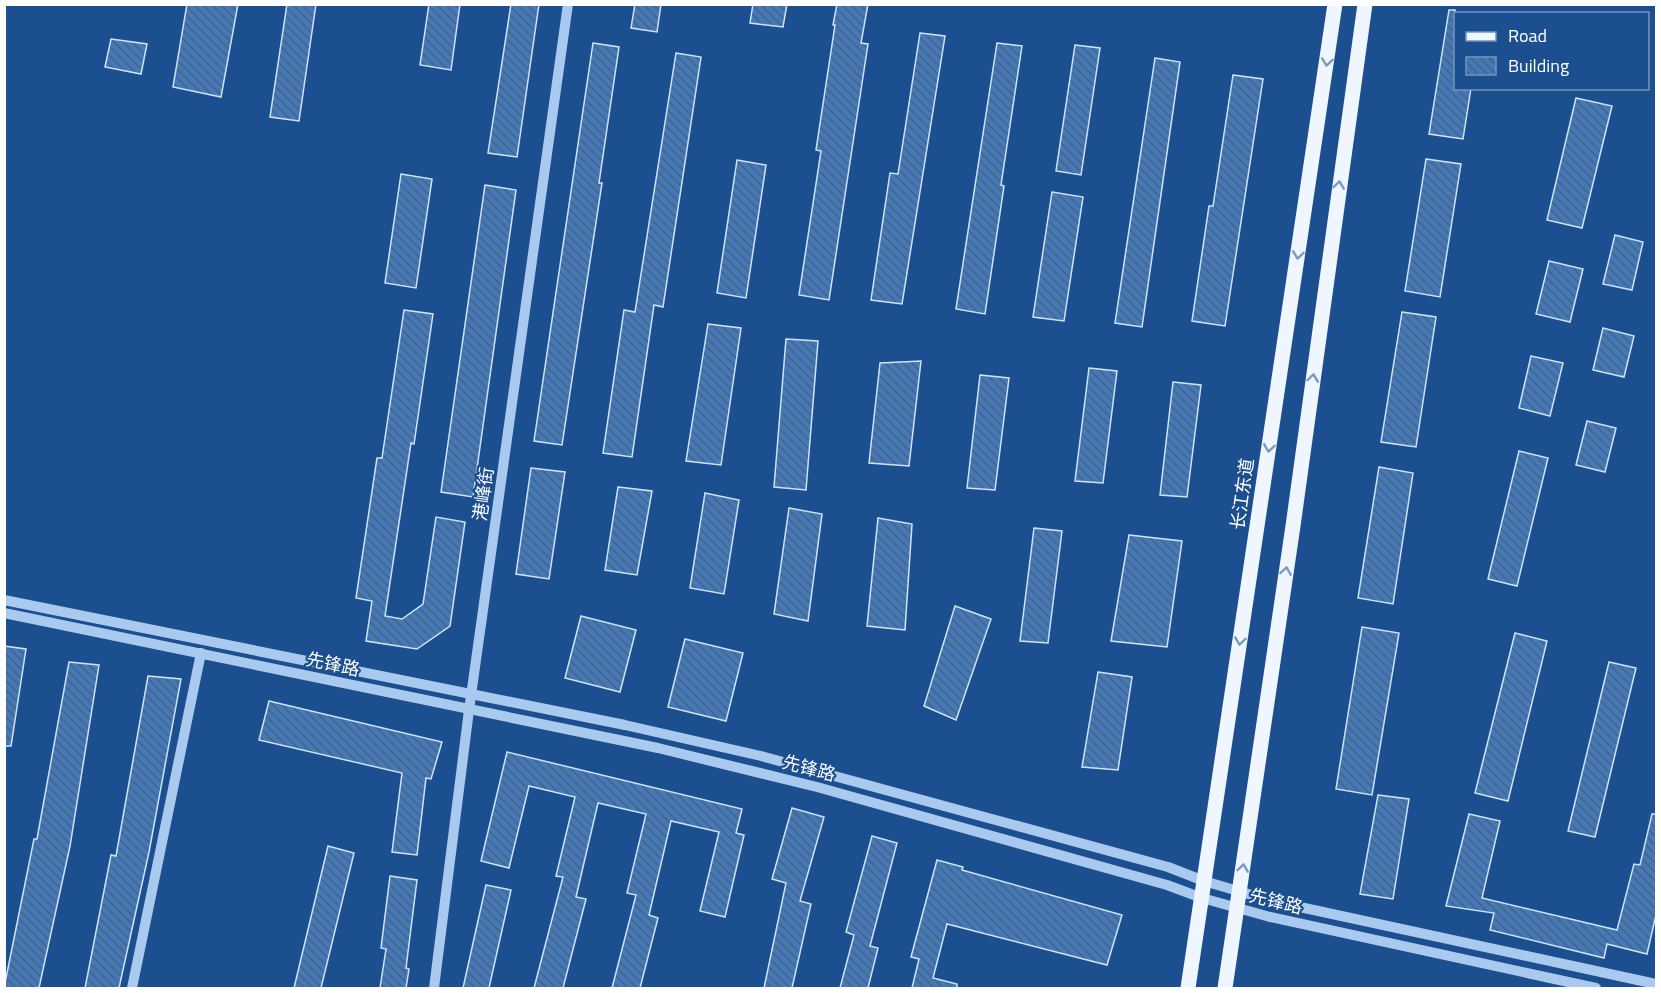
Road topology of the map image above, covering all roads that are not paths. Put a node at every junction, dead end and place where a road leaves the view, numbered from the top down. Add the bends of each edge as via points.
1 (568, 4) edge
2 (1335, 4) edge
3 (1365, 4) edge
4 (4, 600) edge
5 (4, 613) edge
6 (201, 653) junction
7 (472, 694) junction
8 (470, 710) junction
9 (1204, 881) junction
10 (1239, 891) junction
11 (1202, 898) junction
12 (1237, 908) junction
13 (1656, 984) edge
14 (132, 988) edge
15 (434, 988) edge
16 (1188, 988) edge
17 (1225, 988) edge
18 (1596, 988) edge

1 - 7 street, 港峰街
2 -> 9 main road, 长江东道
10 -> 3 main road
4 - 7 street
5 - 6 street, 先锋路
6 - 8 street, 先锋路
6 - 14 street
7 - 8 street, 港峰街
7 - 9 street via 761,756 1168,867
8 - 11 street, 先锋路 via 658,748 817,787
8 - 15 street, 港峰街
9 - 10 street
9 - 11 main road, 长江东道
10 - 12 main road
10 - 13 street
11 - 12 street, 先锋路
11 - 16 main road, 长江东道
12 - 17 main road
12 - 18 street, 先锋路

